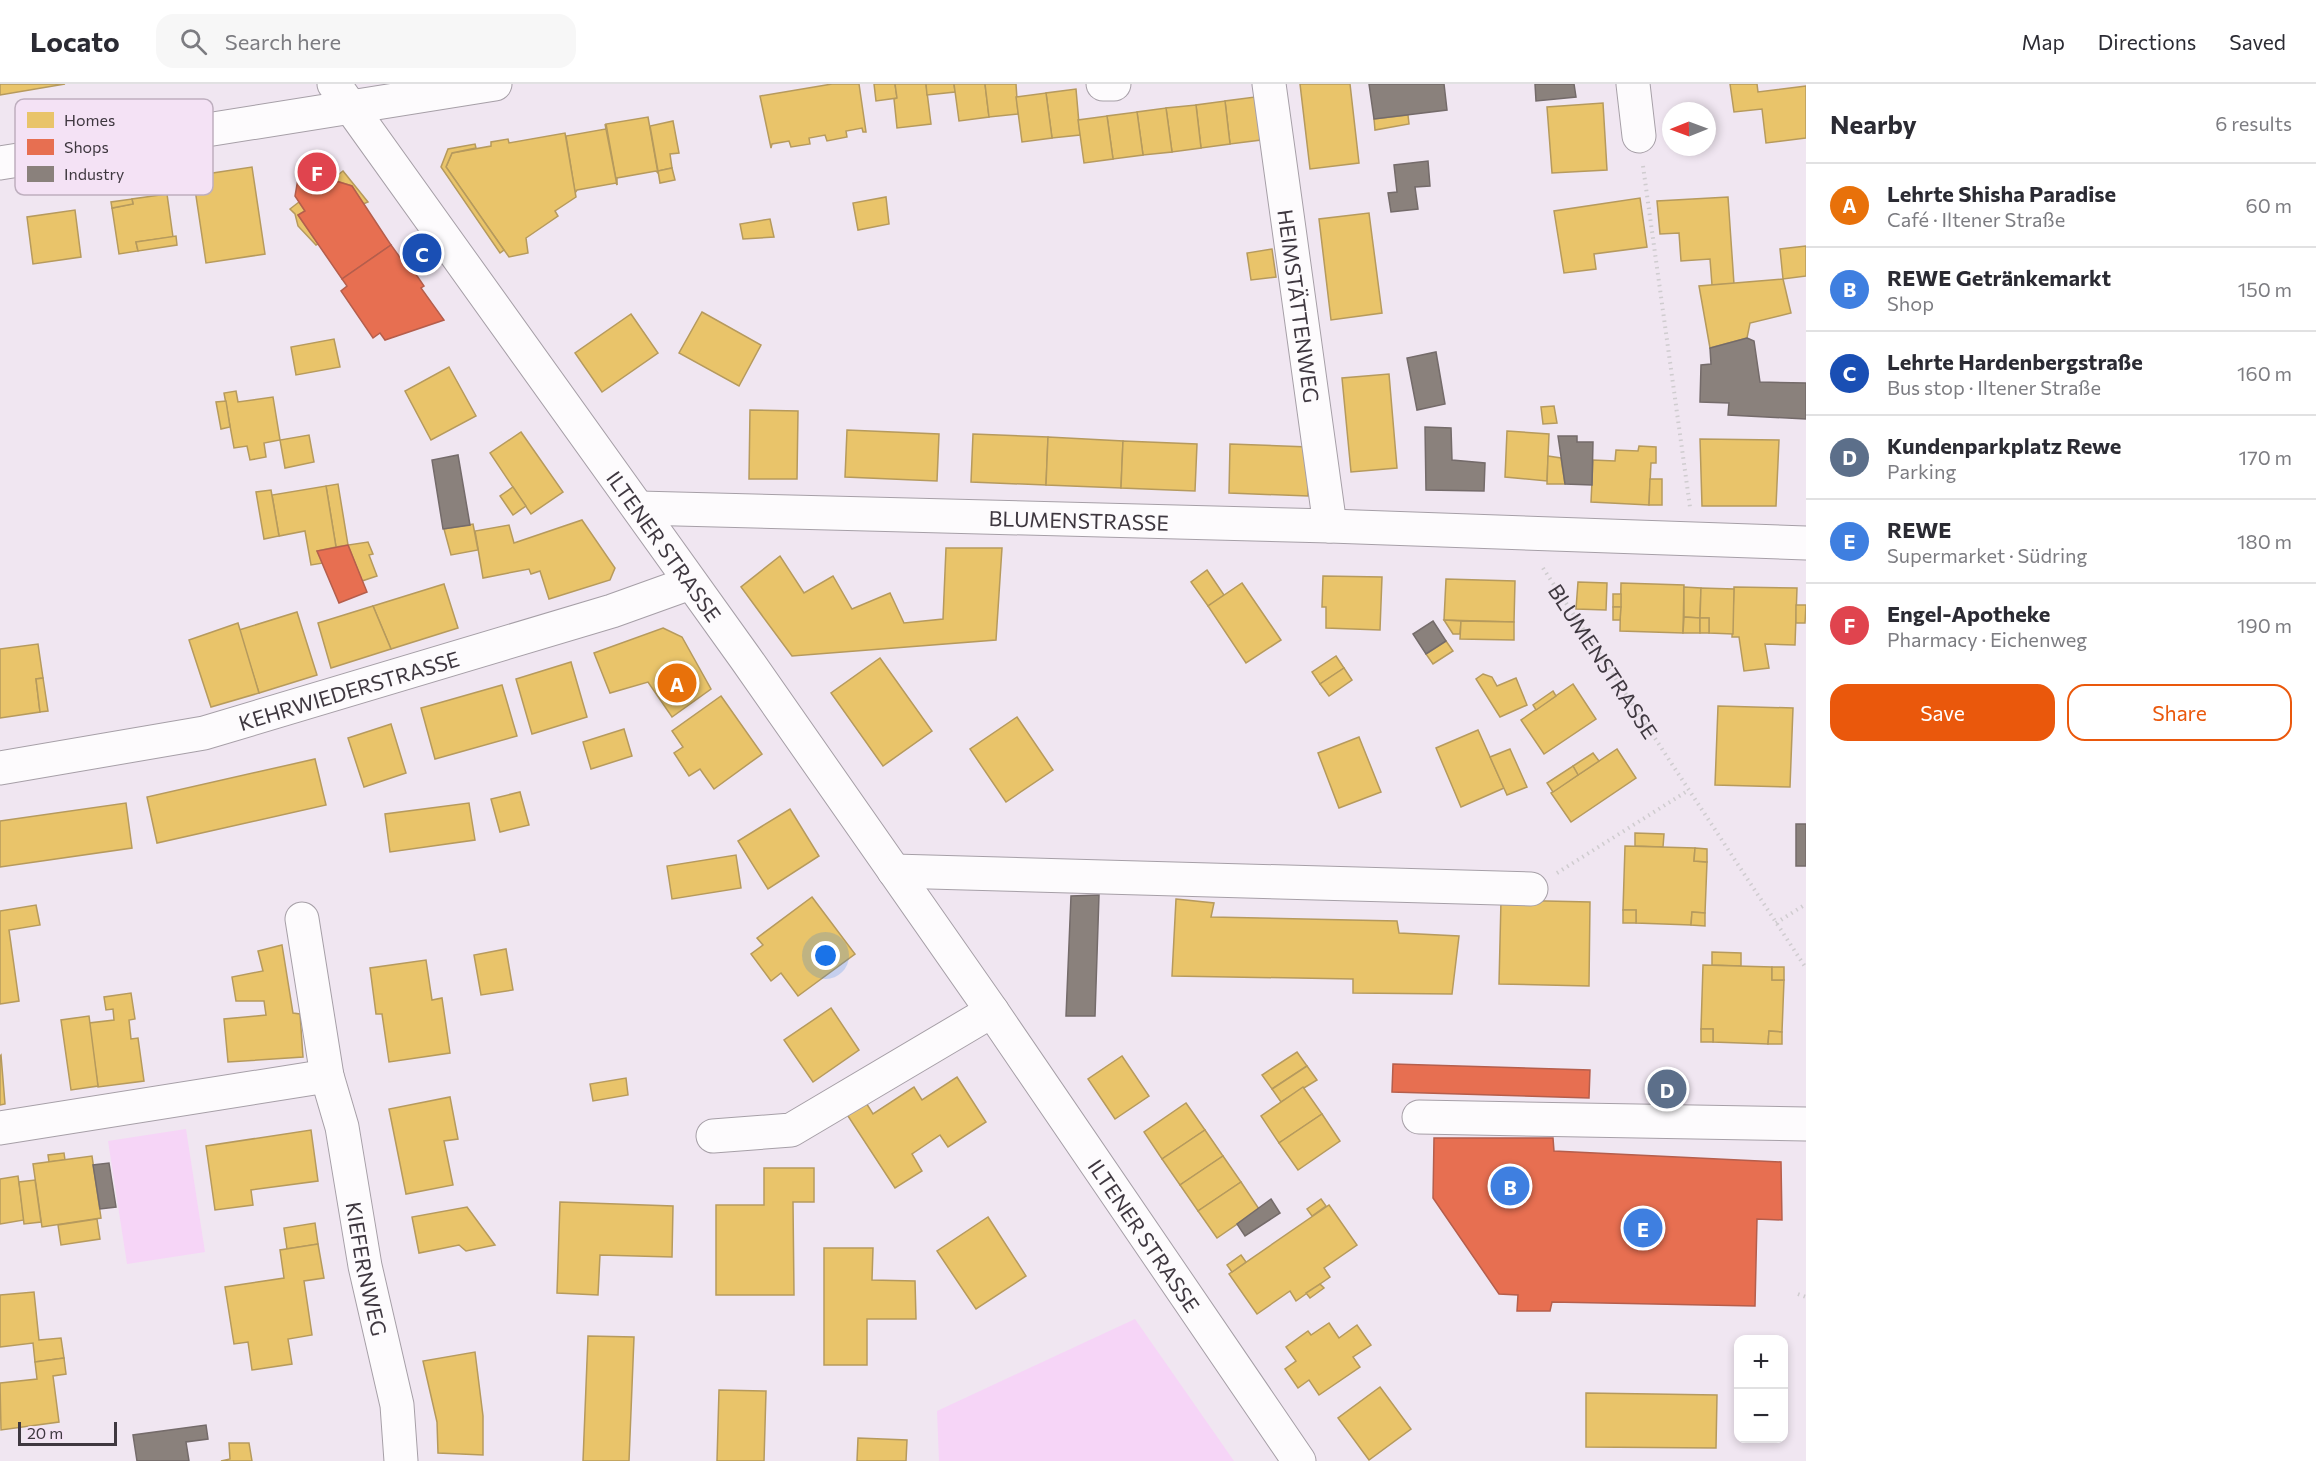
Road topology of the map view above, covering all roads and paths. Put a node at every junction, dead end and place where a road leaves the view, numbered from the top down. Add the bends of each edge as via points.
1 (495, 84) edge
2 (1103, 84) edge
3 (1114, 84) edge
4 (1269, 84) edge
5 (1633, 84) edge
6 (343, 95) edge
7 (213, 121) edge
8 (1639, 136) joint
9 (15, 161) edge
10 (0, 164) edge
11 (639, 508) junction
12 (1330, 526) junction
13 (1519, 532) junction
14 (1694, 538) junction
15 (1806, 543) edge
16 (690, 583) junction
17 (0, 768) edge
18 (1689, 790) junction
19 (894, 871) junction
20 (1531, 890) joint
21 (1806, 904) edge
22 (303, 919) dead end
23 (1776, 923) junction
24 (1806, 968) edge
25 (992, 1011) junction
26 (327, 1076) junction
27 (1419, 1117) dead end
28 (1806, 1124) edge
29 (0, 1128) edge
30 (713, 1136) dead end
31 (1798, 1294) dead end
32 (1806, 1297) edge
33 (401, 1461) edge
34 (1299, 1461) edge

1 - 6 street
2 - 3 street
4 - 12 street, HEIMSTÄTTENWEG
5 - 8 street
6 - 7 street
6 - 11 street, ILTENER STRASSE
8 - 14 path
9 - 10 street
11 - 12 street, BLUMENSTRASSE
11 - 16 street, ILTENER STRASSE
12 - 13 street, BLUMENSTRASSE
13 - 14 street, BLUMENSTRASSE
13 - 18 path, BLUMENSTRASSE
14 - 15 street, BLUMENSTRASSE
16 - 17 street, KEHRWIEDERSTRASSE via 612,612 204,734
16 - 19 street, ILTENER STRASSE
18 - 20 path
18 - 23 path, BLUMENSTRASSE
19 - 20 street
19 - 25 street, ILTENER STRASSE
21 - 23 path
22 - 26 street, KIEFERNWEG
23 - 24 path, BLUMENSTRASSE
25 - 30 street via 791,1130
25 - 34 street, ILTENER STRASSE
26 - 29 street
26 - 33 street, KIEFERNWEG via 342,1127 365,1266 397,1405
27 - 28 street
31 - 32 path

